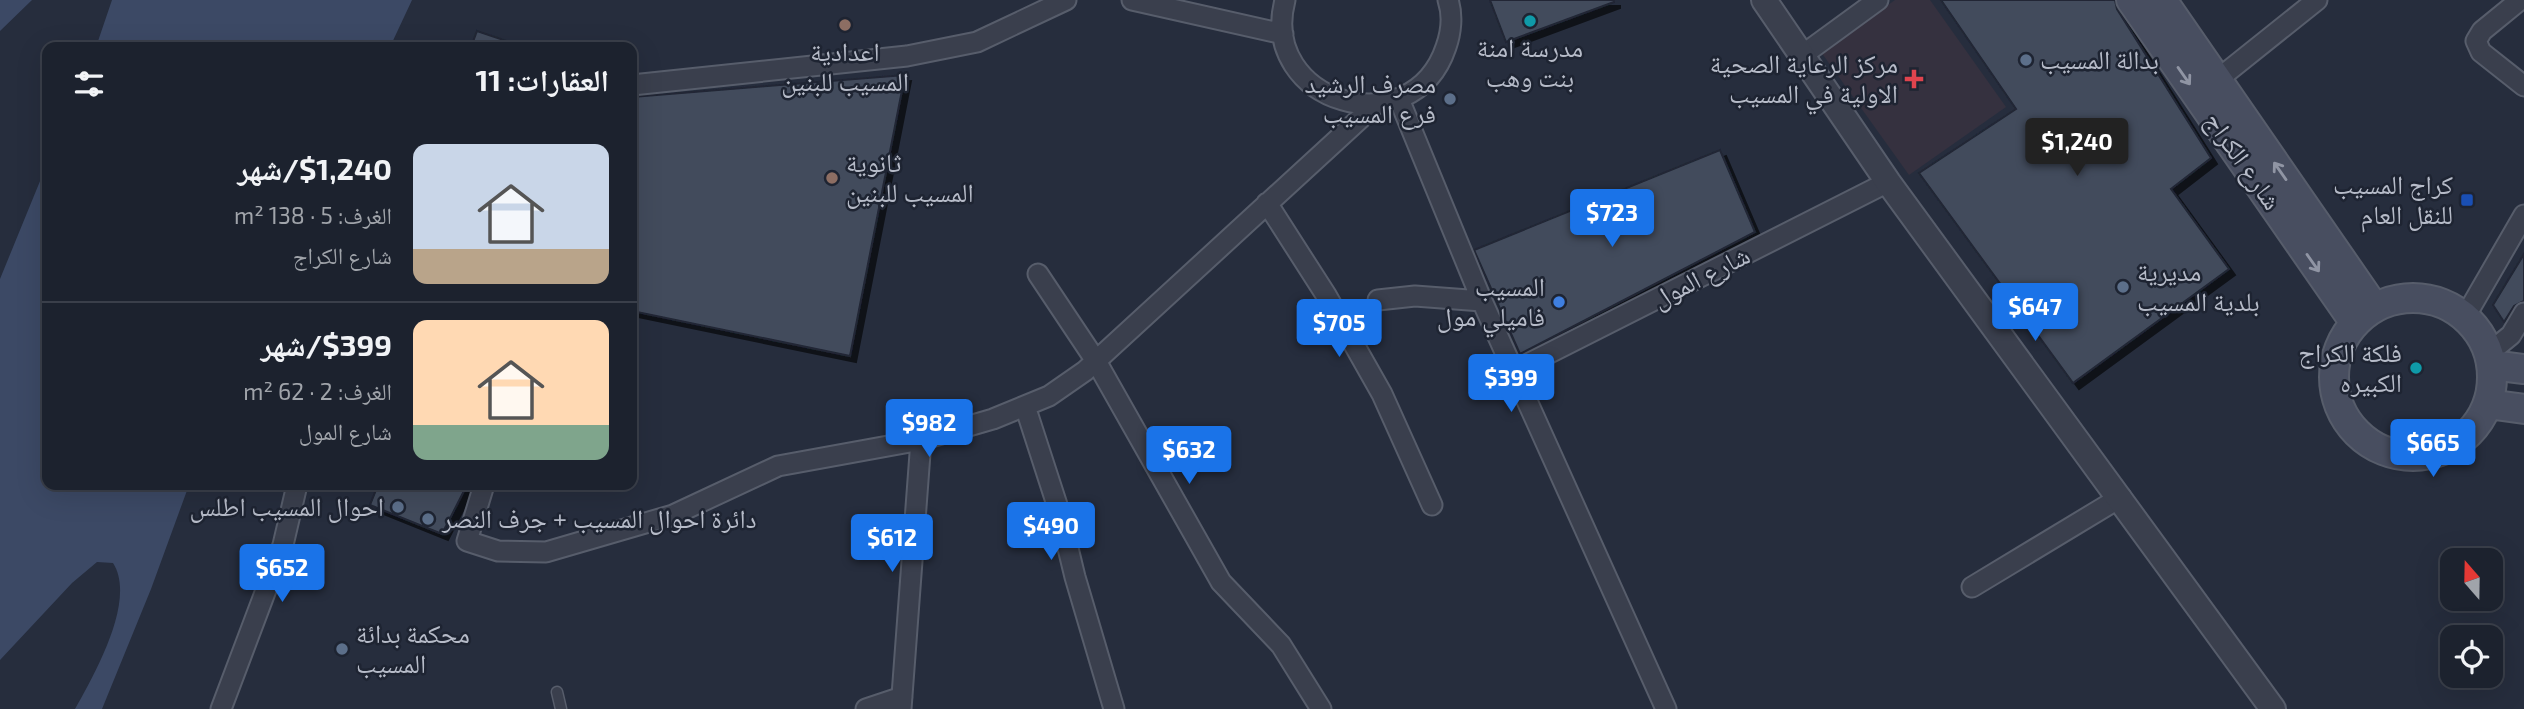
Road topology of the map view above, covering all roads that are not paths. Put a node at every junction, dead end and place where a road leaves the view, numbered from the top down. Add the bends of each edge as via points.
1 (1066, 0) edge
2 (1132, 0) edge
3 (1285, 0) edge
4 (1448, 0) edge
5 (1764, 0) edge
6 (1878, 0) edge
7 (2131, 0) edge
8 (2162, 0) edge
9 (2317, 0) edge
10 (2520, 0) edge
11 (1283, 34) junction
12 (1804, 54) junction
13 (2217, 80) junction
14 (637, 84) edge
15 (2524, 86) edge
16 (1399, 99) junction
17 (1375, 105) junction
18 (1888, 183) junction
19 (1267, 203) junction
20 (2524, 215) edge
21 (1038, 274) dead end
22 (1378, 300) dead end
23 (1482, 301) junction
24 (2524, 313) edge
25 (2365, 315) junction
26 (2465, 317) junction
27 (2490, 359) junction
28 (1096, 361) junction
29 (2524, 369) edge
30 (1514, 371) junction
31 (2488, 404) junction
32 (1025, 406) junction
33 (2524, 409) edge
34 (921, 440) junction
35 (296, 490) edge
36 (482, 490) edge
37 (2121, 497) junction
38 (1432, 505) dead end
39 (1972, 587) dead end
40 (556, 692) dead end
41 (902, 703) edge
42 (2265, 706) edge
43 (221, 709) edge
44 (561, 709) edge
45 (866, 709) edge
46 (1114, 709) edge
47 (1321, 709) edge
48 (1666, 709) edge

1 - 14 street via 977,42 907,56
2 - 11 street
3 - 11 street
4 - 16 street via 1451,33 1441,60 1423,83
5 - 12 street
6 - 12 street
7 -> 25 main road, شارع الكراج
8 - 13 main road, شارع الكراج
9 - 13 street
10 - 15 street via 2476,41 2481,52
11 - 17 street via 1300,73 1315,88 1353,104
12 - 18 street
25 -> 13 main road, شارع الكراج
16 - 17 street
16 - 23 street
17 - 19 street
18 - 30 street, شارع المول
18 - 37 street
19 - 28 street
19 - 38 street via 1382,394
20 - 26 street
21 - 28 street
22 - 23 street via 1415,296
23 - 30 street
24 - 27 street
25 - 26 main road via 2397,299 2421,298 2445,304
25 - 31 main road via 2338,351 2333,384 2348,425 2364,441 2406,457 2431,455 2455,444 2475,427
26 - 27 main road via 2480,334
27 - 29 main road
27 - 31 main road
28 - 32 street via 1049,396
28 - 47 street via 1221,582 1281,645
30 - 48 street
31 - 33 main road
32 - 34 street
32 - 46 street
34 - 36 street via 778,466 673,515 546,554 498,551 467,541
34 - 41 street
35 - 43 street via 283,545
37 - 39 street
37 - 42 street
40 - 44 lane
41 - 45 street

